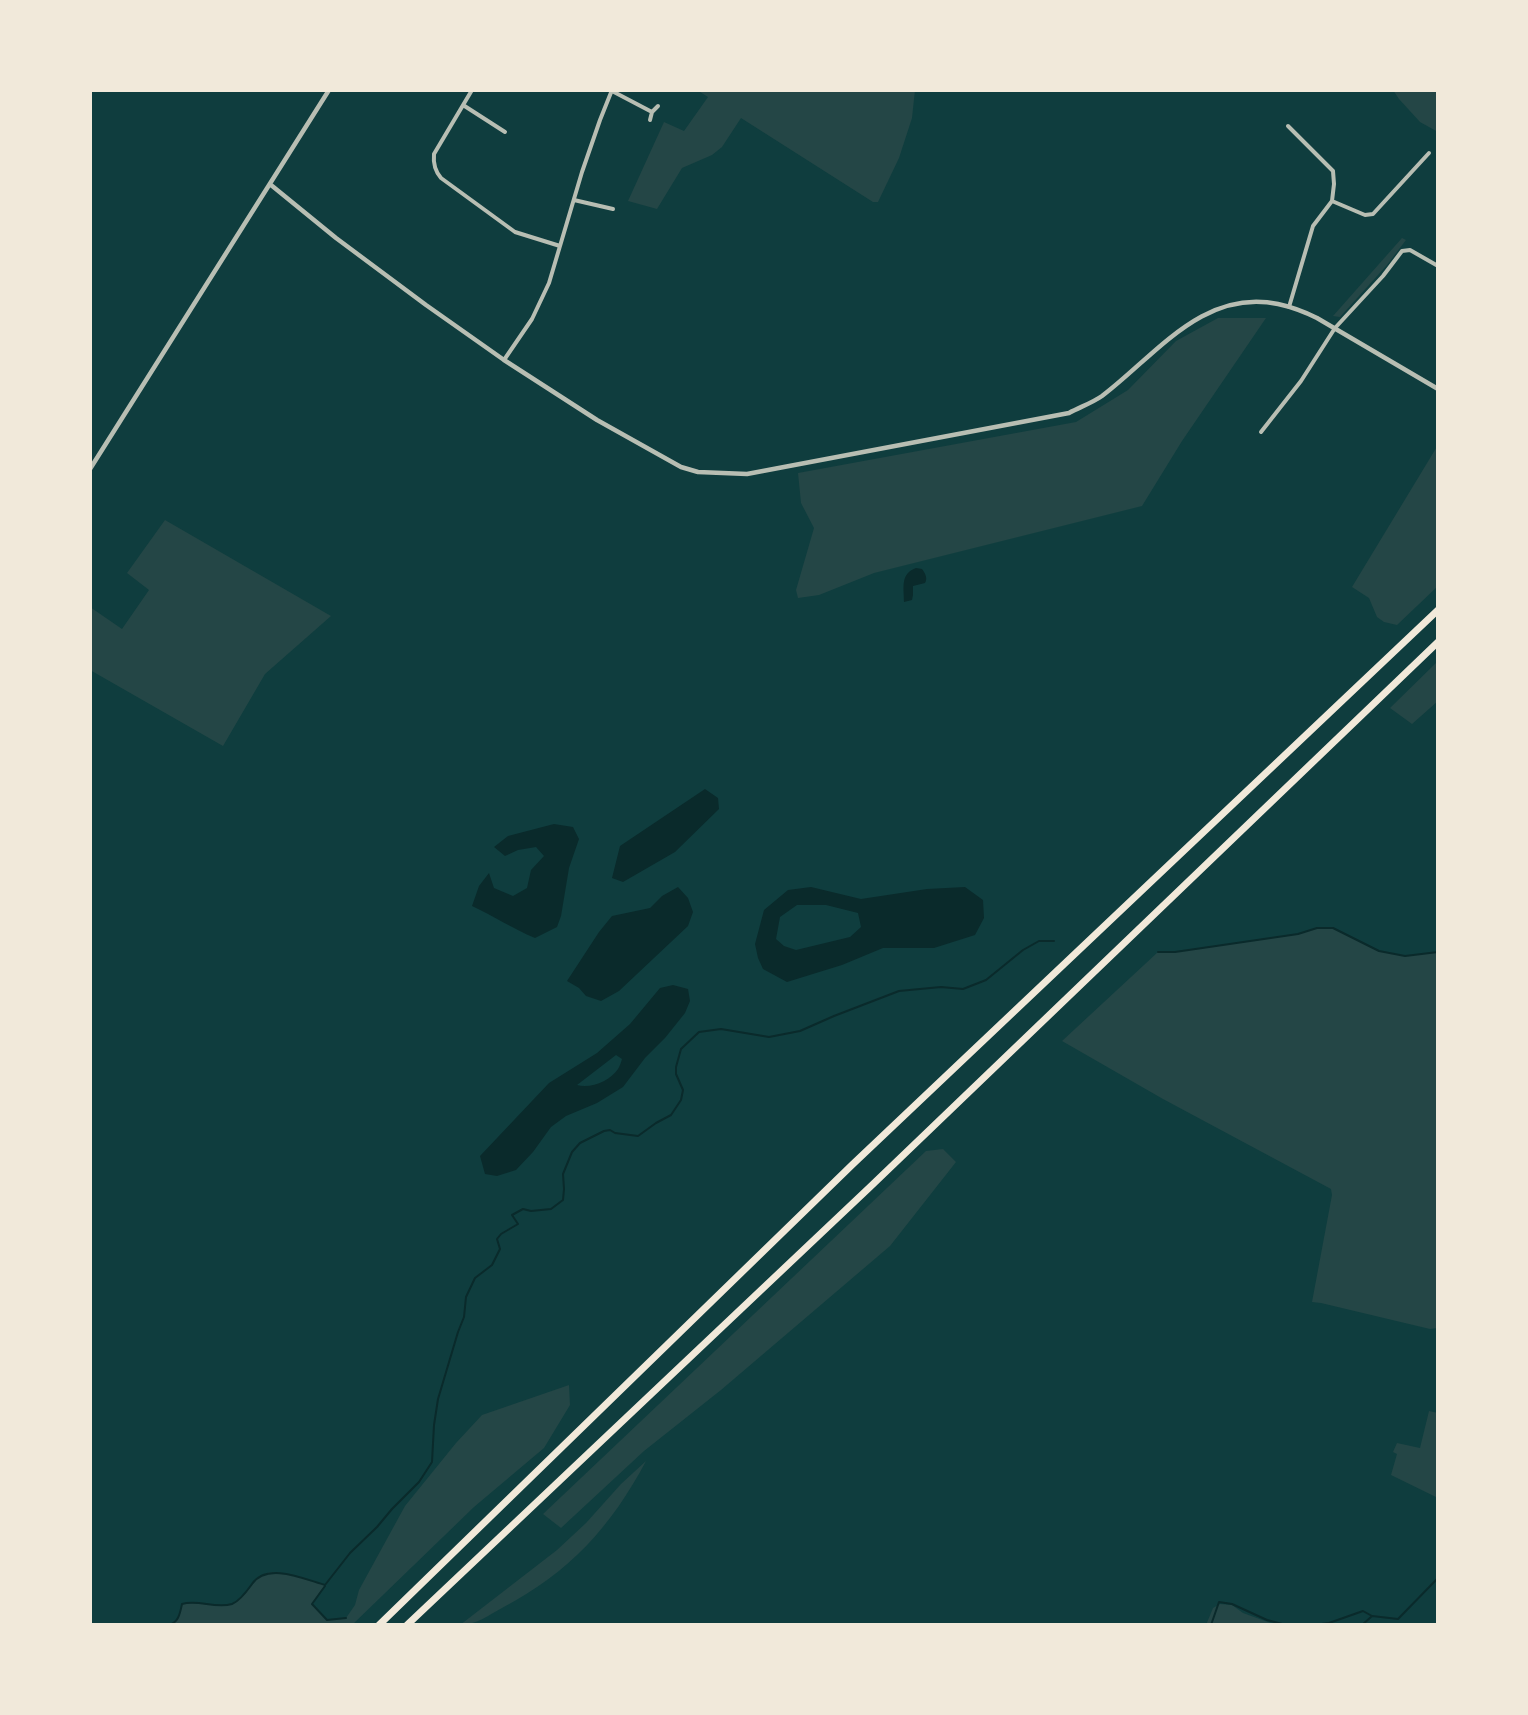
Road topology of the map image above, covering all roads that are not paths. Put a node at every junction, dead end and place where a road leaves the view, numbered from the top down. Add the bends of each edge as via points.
1 (329, 90) edge
2 (472, 90) edge
3 (612, 90) edge
4 (463, 105) junction
5 (658, 106) dead end
6 (652, 112) junction
7 (650, 120) dead end
8 (1288, 126) dead end
9 (506, 132) dead end
10 (1429, 153) dead end
11 (271, 185) junction
12 (574, 200) junction
13 (1332, 201) junction
14 (613, 209) dead end
15 (561, 246) junction
16 (1438, 266) edge
17 (1289, 307) junction
18 (1335, 328) junction
19 (504, 360) junction
20 (1437, 388) edge
21 (1262, 432) dead end
22 (90, 469) edge
23 (1438, 610) edge
24 (1438, 642) edge
25 (379, 1625) edge
26 (407, 1625) edge

1 - 11 street
2 - 4 street
3 - 6 street
3 - 12 street
4 - 9 street
4 - 15 street via 434,154 438,175 515,232
5 - 6 street
6 - 7 street
8 - 13 street via 1333,171
10 - 13 street via 1372,214 1358,213
11 - 19 street
11 - 22 street
12 - 14 street
12 - 15 street
13 - 17 street via 1313,226
15 - 19 street via 532,319
16 - 18 street via 1410,250 1402,251
17 - 18 street
17 - 19 street via 1253,302 1208,313 1177,331 1100,398 1069,413 747,474 698,472 681,467 597,420
18 - 20 street
18 - 21 street
23 - 25 highway via 853,1164
24 - 26 highway

